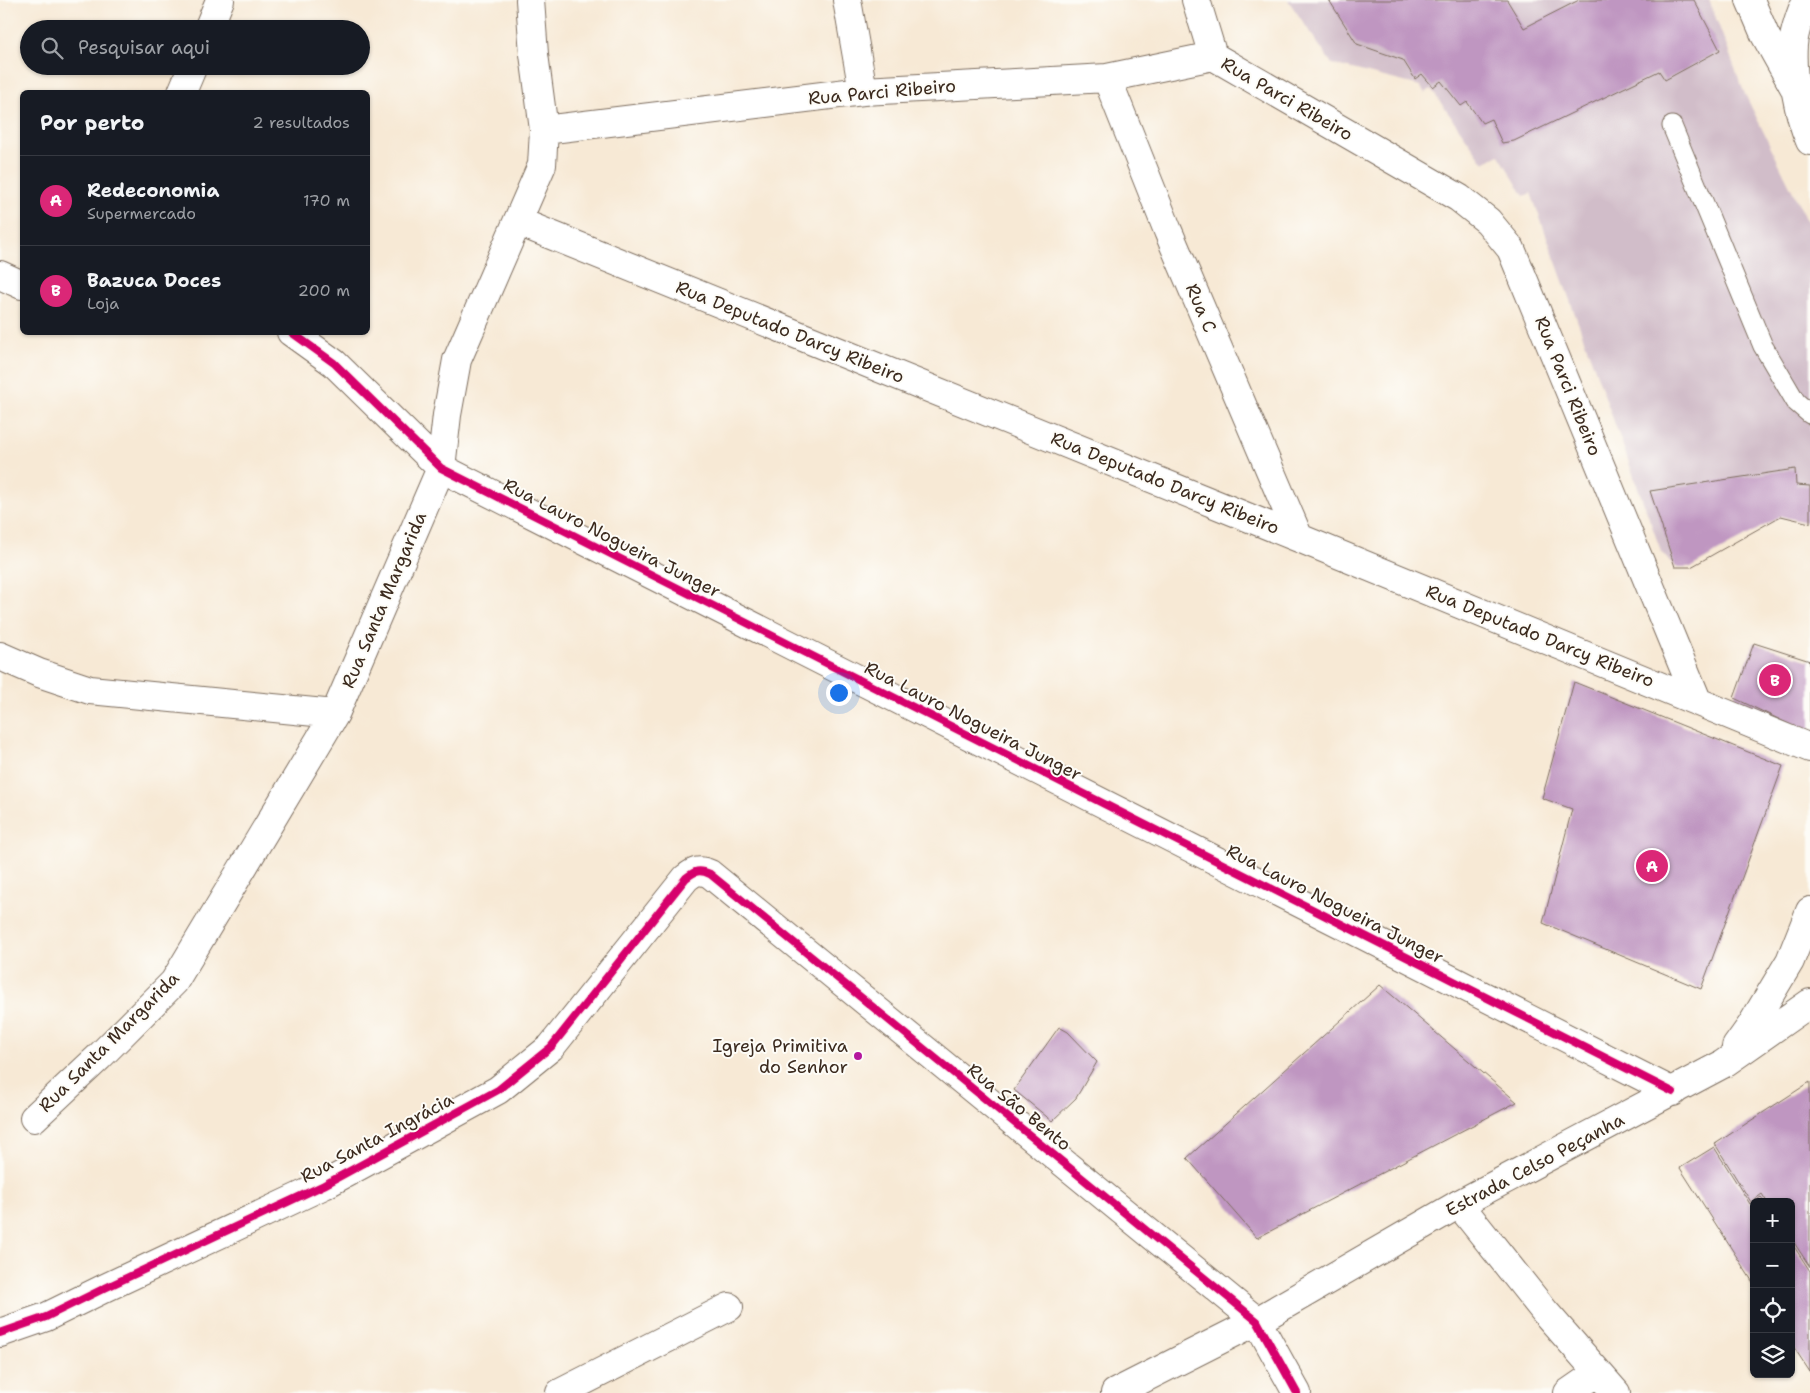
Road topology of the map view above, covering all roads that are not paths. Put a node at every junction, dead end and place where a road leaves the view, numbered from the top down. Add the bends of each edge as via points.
1 (220, 0) edge
2 (530, 0) edge
3 (847, 0) edge
4 (1196, 0) edge
5 (1750, 0) edge
6 (1807, 0) edge
7 (212, 20) edge
8 (1212, 56) junction
9 (189, 75) edge
10 (1107, 78) junction
11 (1795, 89) junction
12 (183, 90) edge
13 (863, 91) junction
14 (1672, 126) dead end
15 (544, 130) junction
16 (1810, 141) edge
17 (519, 222) junction
18 (0, 274) edge
19 (20, 284) edge
20 (295, 335) edge
21 (1810, 414) edge
22 (441, 468) junction
23 (1299, 538) junction
24 (0, 656) edge
25 (1697, 700) junction
26 (334, 714) junction
27 (1810, 748) edge
28 (695, 871) joint
29 (1810, 911) edge
30 (1810, 1003) edge
31 (1723, 1064) junction
32 (1673, 1092) junction
33 (34, 1118) dead end
34 (1459, 1204) junction
35 (729, 1307) dead end
36 (1257, 1321) junction
37 (0, 1334) edge
38 (1598, 1373) junction
39 (560, 1393) edge
40 (1115, 1393) edge
41 (1297, 1393) edge
42 (1568, 1393) edge
43 (1616, 1393) edge

1 - 7 street
2 - 15 street, Rua Santa Margarida
3 - 13 street
4 - 8 street
5 - 11 street
6 - 11 street via 1793,44
8 - 10 street, Rua Parci Ribeiro
8 - 25 street, Rua Parci Ribeiro via 1459,198 1488,221 1512,249
9 - 12 street
10 - 13 street, Rua Parci Ribeiro
10 - 23 street, Rua C via 1168,231
11 - 16 street via 1802,124
13 - 15 street, Rua Parci Ribeiro
14 - 21 lane via 1763,346 1796,402
15 - 17 street, Rua Santa Margarida via 542,165
17 - 22 street, Rua Santa Margarida via 457,360
17 - 23 street, Rua Deputado Darcy Ribeiro
18 - 19 street
20 - 22 street, Rua Lauro Nogueira Junger via 334,364
22 - 26 street, Rua Santa Margarida
22 - 32 street, Rua Lauro Nogueira Junger
23 - 25 street, Rua Deputado Darcy Ribeiro
24 - 26 street via 90,690
25 - 27 street, Rua Deputado Darcy Ribeiro
26 - 33 street, Rua Santa Margarida via 174,982
28 - 36 street, Rua São Bento via 710,874
28 - 37 street, Rua Santa Ingrácia via 686,878 551,1047 498,1090 324,1185 46,1318
29 - 31 street via 1790,961 1751,1026
30 - 31 street, Estrada Celso Peçanha
31 - 32 street, Estrada Celso Peçanha
32 - 34 street, Estrada Celso Peçanha
34 - 36 street, Estrada Celso Peçanha
34 - 38 street
35 - 39 street
36 - 40 street, Estrada Celso Peçanha
36 - 41 street, Rua São Bento
38 - 42 street
38 - 43 street

